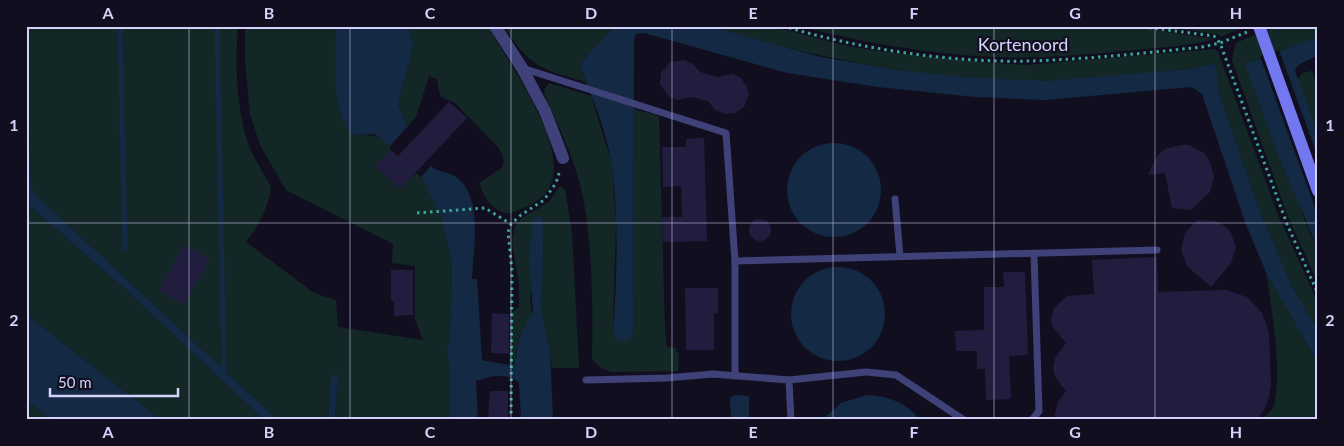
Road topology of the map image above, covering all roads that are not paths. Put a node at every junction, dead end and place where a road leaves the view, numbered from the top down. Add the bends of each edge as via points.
1 (496, 26) edge
2 (1256, 28) edge
3 (522, 68) junction
4 (563, 158) road end
5 (1318, 191) edge
6 (895, 199) dead end
7 (1157, 250) dead end
8 (1034, 254) junction
9 (900, 256) junction
10 (735, 261) junction
11 (735, 376) junction
12 (586, 380) dead end
13 (789, 380) junction
14 (791, 420) edge
15 (964, 420) edge
16 (1032, 420) edge

1 - 3 street
2 - 5 street, bridge
3 - 4 street
3 - 10 lane via 726,133
6 - 9 lane
7 - 8 lane
8 - 9 lane
8 - 16 lane via 1039,411
9 - 10 lane
10 - 11 lane
11 - 12 lane via 713,374
11 - 13 lane
13 - 14 lane
13 - 15 lane via 866,372 896,375

